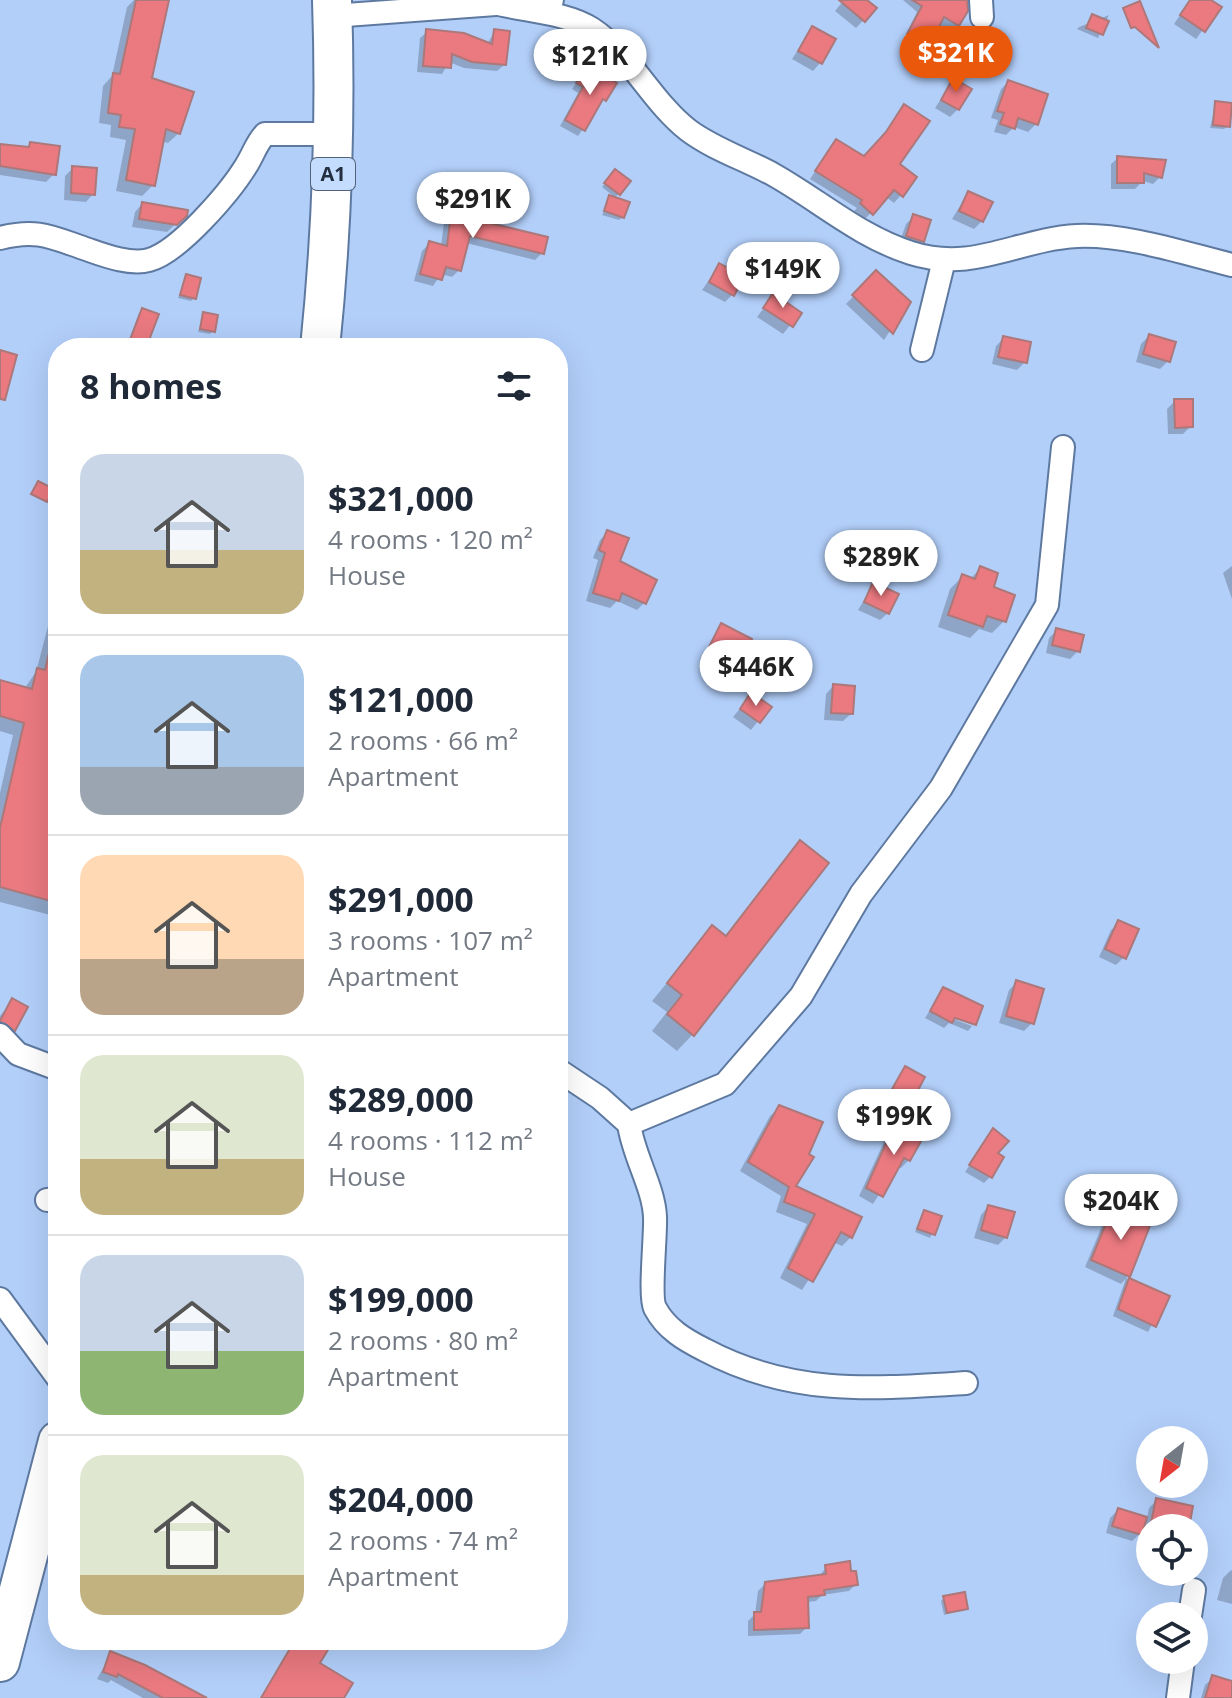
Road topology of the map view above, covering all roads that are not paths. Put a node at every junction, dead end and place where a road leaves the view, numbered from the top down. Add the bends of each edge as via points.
1 (552, 0) edge
2 (499, 4) junction
3 (332, 8) edge
4 (334, 134) junction
5 (0, 238) edge
6 (944, 260) junction
7 (1232, 265) edge
8 (321, 338) edge
9 (922, 350) dead end
10 (1063, 447) dead end
11 (0, 1035) edge
12 (48, 1065) edge
13 (568, 1077) edge
14 (629, 1124) junction
15 (0, 1299) edge
16 (48, 1364) edge
17 (966, 1383) dead end
18 (48, 1474) edge
19 (1194, 1590) dead end
20 (1192, 1602) edge
21 (6, 1614) edge
22 (0, 1662) edge
23 (1181, 1674) edge
24 (1178, 1698) edge

1 - 2 street
2 - 3 street
2 - 6 street via 590,27 665,111 692,133 775,175 857,230 910,253
3 - 4 highway, A1
4 - 5 street via 265,134 208,212 168,250 149,260 112,257 47,233
4 - 8 highway, A1
6 - 7 street via 974,260 1077,236 1166,248
6 - 9 street
10 - 14 street via 1047,605 941,788 861,894 801,996 725,1084
11 - 12 street via 18,1054
13 - 14 street
14 - 17 street via 655,1213 654,1306 676,1335 727,1362 793,1383 860,1390
15 - 16 street
18 - 21 highway
19 - 20 street
21 - 22 highway
23 - 24 street

